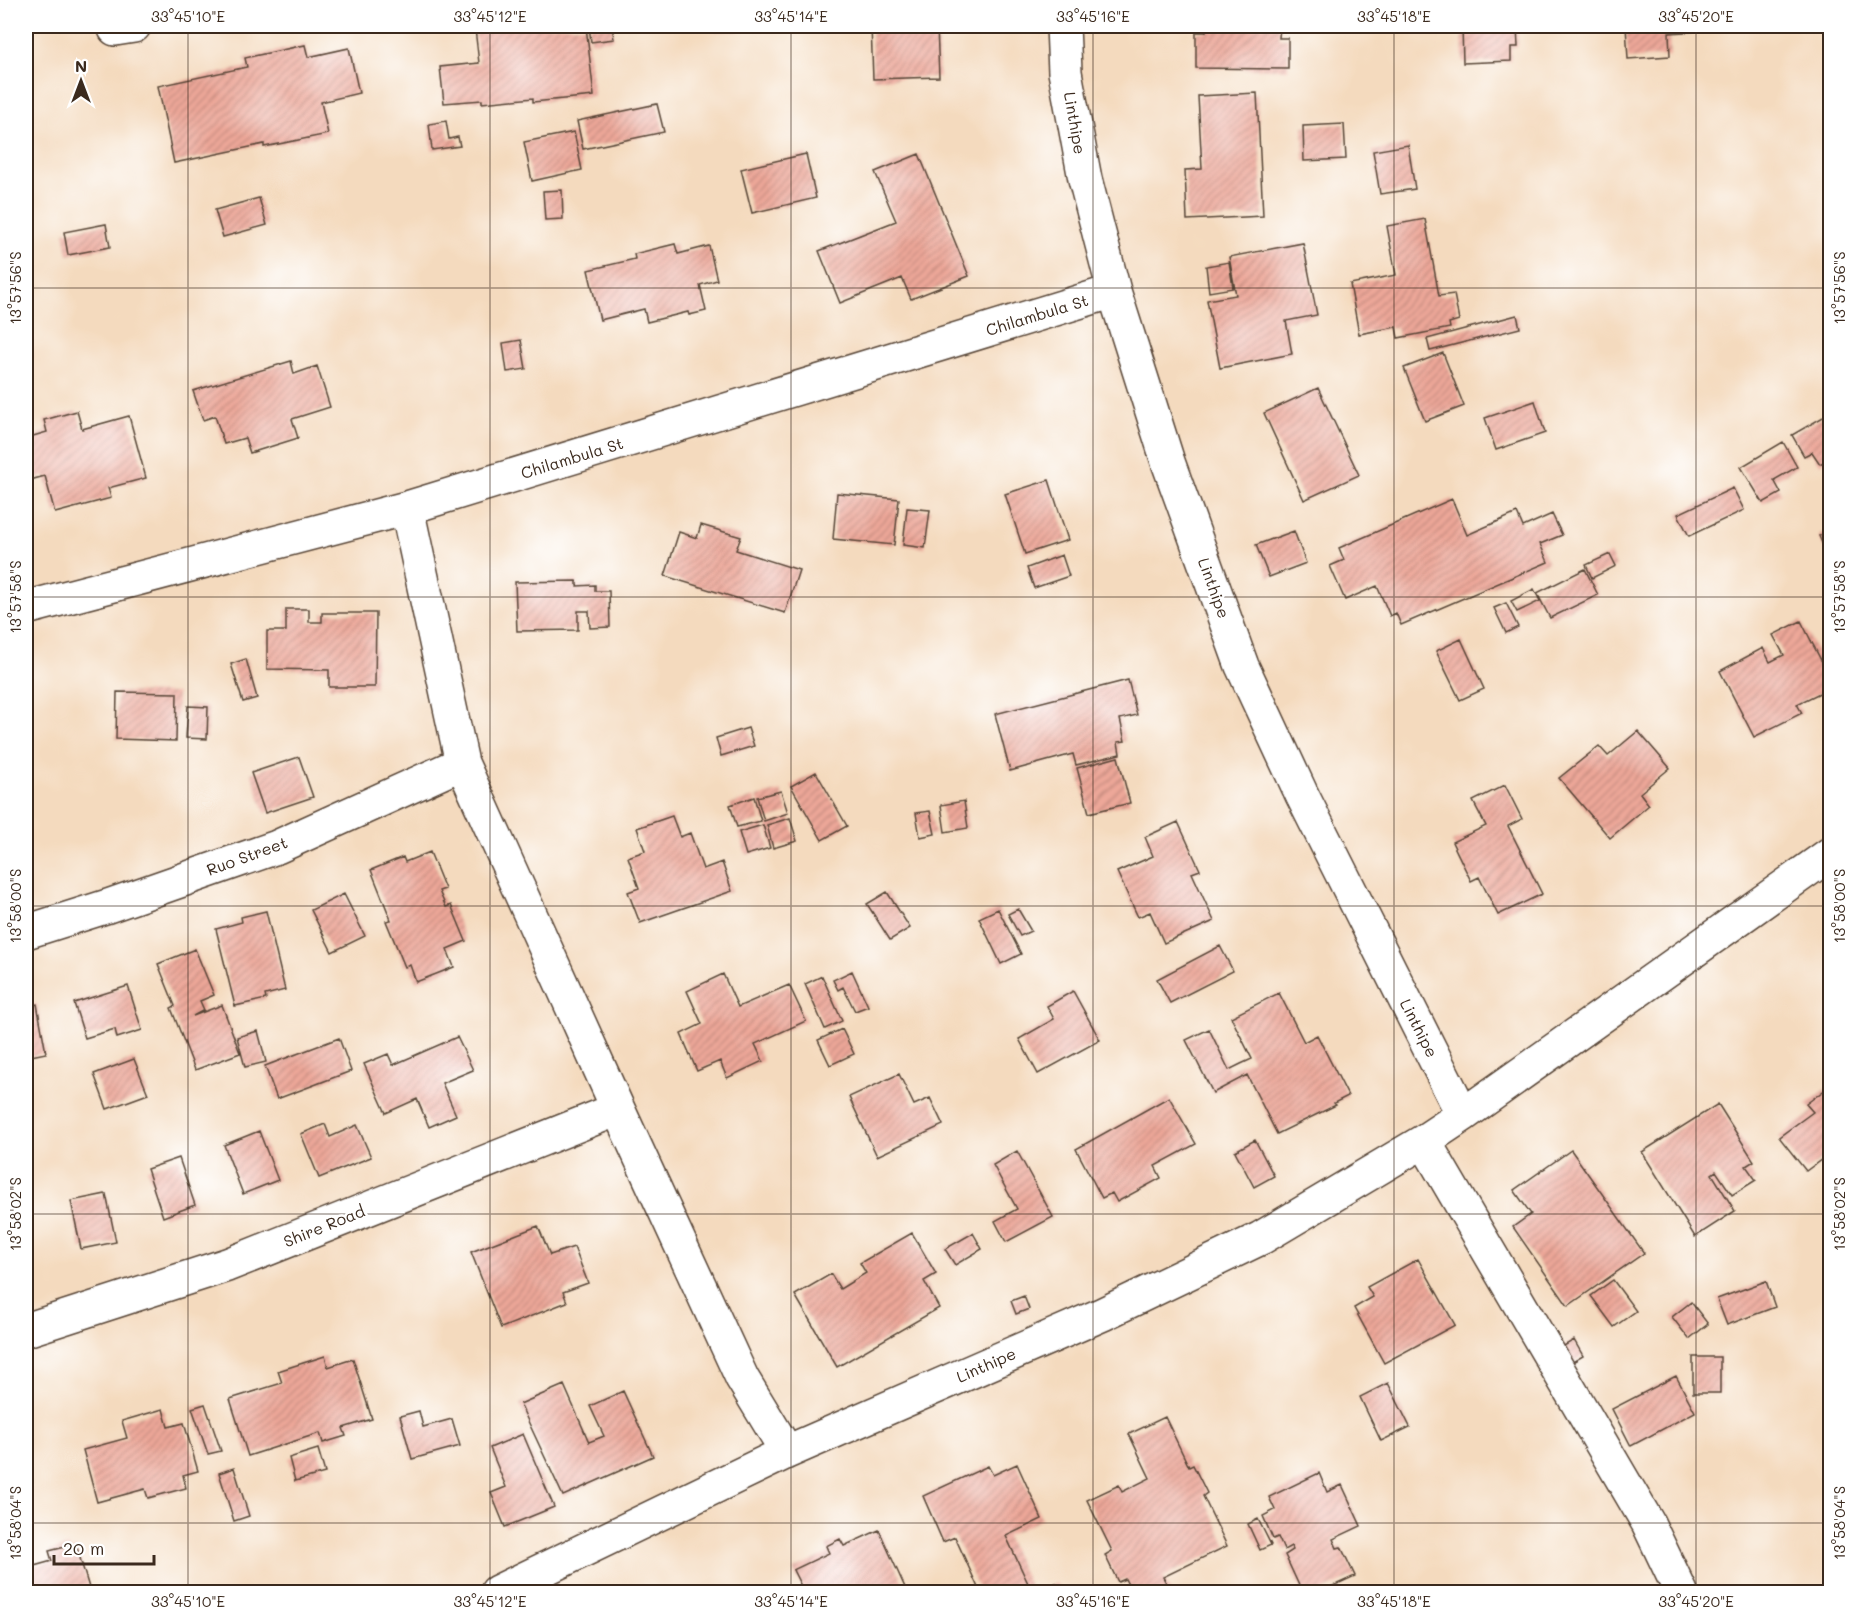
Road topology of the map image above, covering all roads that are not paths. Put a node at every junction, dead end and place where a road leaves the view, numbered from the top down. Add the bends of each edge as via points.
1 (1062, 26) edge
2 (1114, 291) junction
3 (407, 508) junction
4 (26, 608) edge
5 (462, 763) junction
6 (1830, 854) edge
7 (26, 932) edge
8 (618, 1109) junction
9 (1463, 1115) junction
10 (1424, 1141) junction
11 (26, 1330) edge
12 (787, 1452) junction
13 (497, 1593) edge
14 (1681, 1593) edge

1 - 2 street, Linthipe via 1065,72 1085,178
2 - 3 street, Chilambula St
2 - 9 street, Linthipe via 1168,462 1242,666 1302,795
3 - 4 street, Chilambula St
3 - 5 street
5 - 7 street, Ruo Street via 277,847
5 - 8 street
6 - 9 street, Linthipe
8 - 11 street, Shire Road via 227,1265
8 - 12 street via 742,1378
9 - 10 street, Linthipe
10 - 12 street, Linthipe via 1261,1238 1103,1314
10 - 14 street via 1648,1523
12 - 13 street, Linthipe

